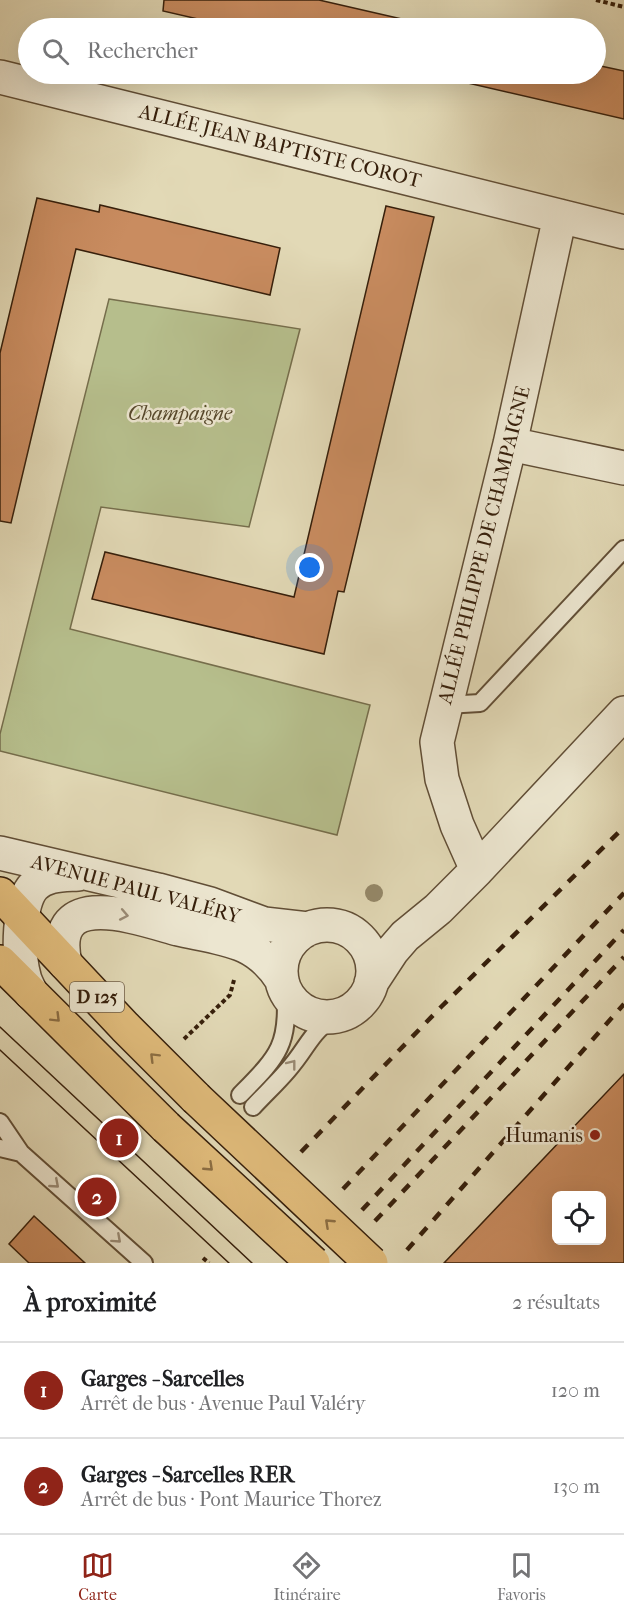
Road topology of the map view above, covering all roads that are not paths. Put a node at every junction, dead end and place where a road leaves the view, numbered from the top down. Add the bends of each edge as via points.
1 (0, 77) edge
2 (18, 81) edge
3 (28, 84) edge
4 (560, 216) junction
5 (624, 232) edge
6 (510, 444) junction
7 (624, 468) edge
8 (624, 549) edge
9 (446, 705) junction
10 (624, 713) edge
11 (0, 853) edge
12 (477, 870) junction
13 (95, 875) junction
14 (0, 894) edge
15 (438, 909) junction
16 (76, 918) junction
17 (308, 929) junction
18 (346, 929) junction
19 (17, 940) edge
20 (65, 963) junction
21 (371, 983) junction
22 (284, 985) junction
23 (342, 1013) junction
24 (240, 1095) dead end
25 (253, 1107) dead end
26 (0, 1122) edge
27 (0, 1148) edge
28 (21, 1153) junction
29 (144, 1263) edge
30 (313, 1263) edge
31 (371, 1263) edge

1 - 2 street, ALLÉE JEAN BAPTISTE COROT
3 - 4 street, ALLÉE JEAN BAPTISTE COROT
4 - 5 street, ALLÉE JEAN BAPTISTE COROT
4 - 6 street, ALLÉE PHILIPPE DE CHAMPAIGNE
6 - 7 street
6 - 9 street, ALLÉE PHILIPPE DE CHAMPAIGNE
8 - 9 lane via 480,703
9 - 12 street, ALLÉE PHILIPPE DE CHAMPAIGNE via 437,742 442,779
10 - 12 street
11 - 13 street, AVENUE PAUL VALÉRY
12 - 15 street
13 - 17 street, AVENUE PAUL VALÉRY via 210,904 264,924
13 - 19 street via 57,875 35,885 29,893
14 - 19 main road, D 125
15 - 18 street via 385,930 361,933
15 - 21 street via 405,936
16 - 19 street via 53,934
16 - 20 street via 66,927 62,939
16 -> 22 street, AVENUE PAUL VALÉRY via 102,911 245,946 275,969
17 - 18 street via 327,925
17 - 22 street via 287,948 283,958
18 - 21 street via 367,948 373,966
19 - 20 main road, D 125
19 -> 30 main road, D 125, bridge via 31,993 166,1127
31 -> 20 main road, D 125, bridge via 196,1098
21 - 23 street via 359,1004
22 - 23 street via 291,999 308,1012 318,1016
22 - 24 lane via 286,1020 277,1054
25 -> 23 lane via 289,1069 316,1030
26 - 28 lane
27 - 28 lane
28 -> 29 lane

